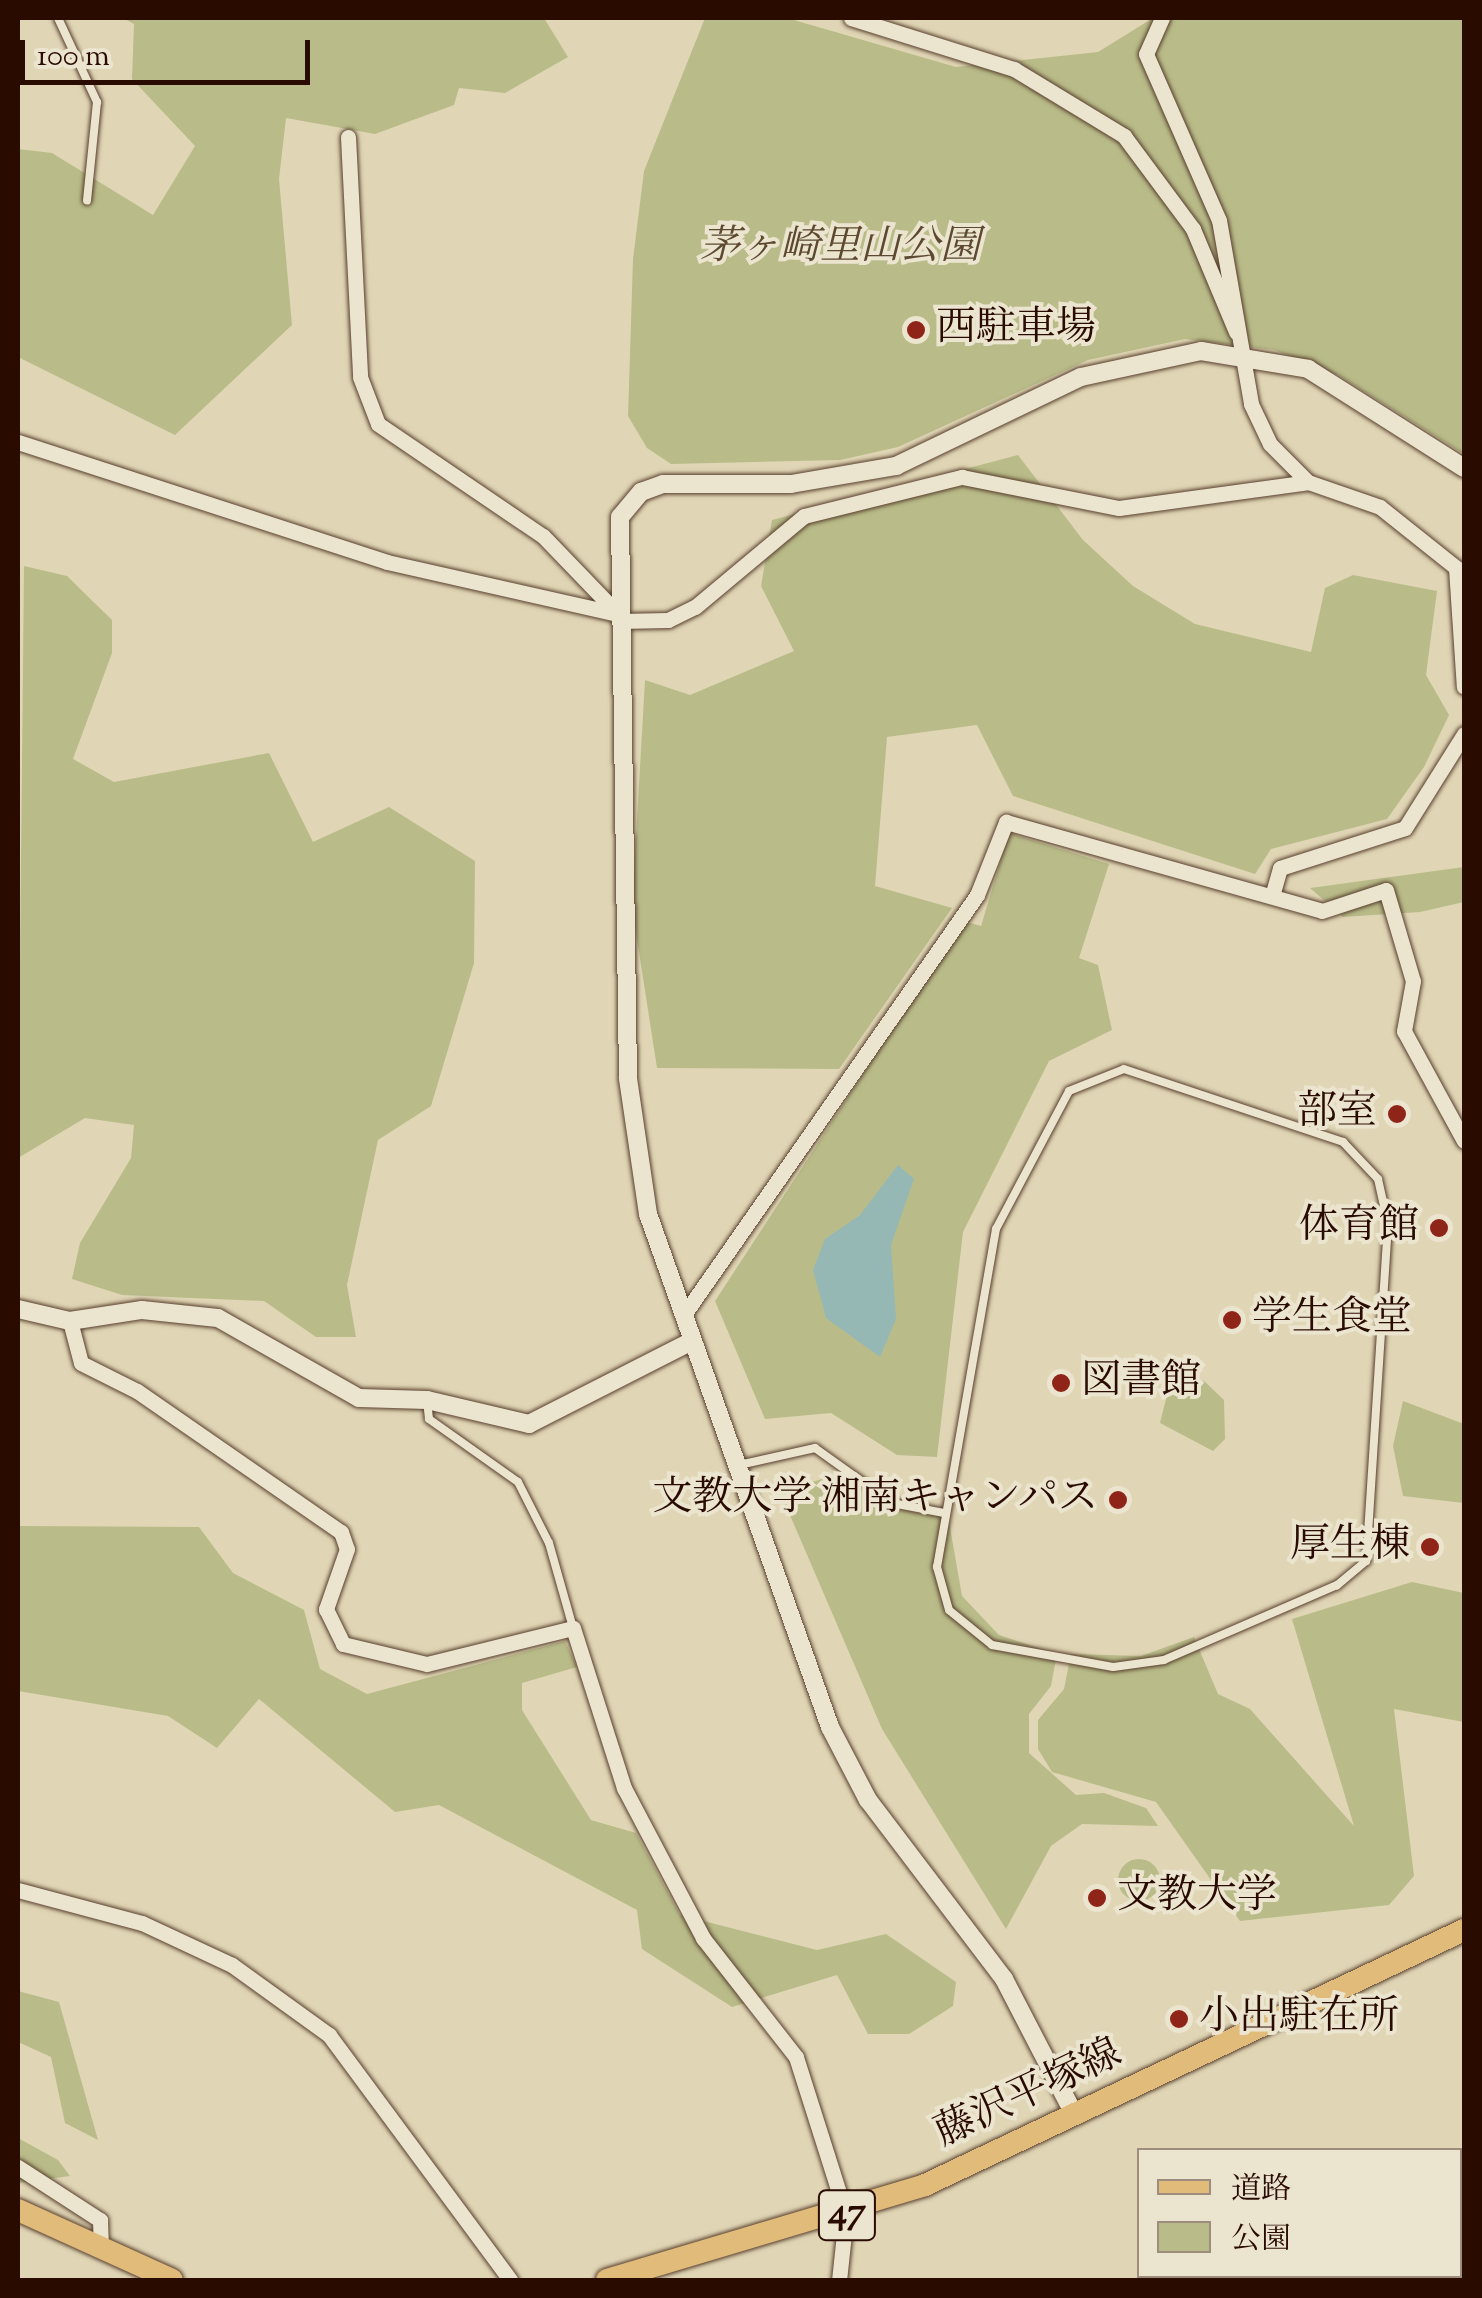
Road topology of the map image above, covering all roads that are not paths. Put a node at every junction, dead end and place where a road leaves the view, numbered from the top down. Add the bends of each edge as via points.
1 (58, 18) edge
2 (852, 18) edge
3 (1162, 18) edge
4 (348, 137) dead end
5 (88, 200) dead end
6 (1236, 332) junction
7 (1238, 352) junction
8 (18, 442) edge
9 (1464, 468) edge
10 (1308, 482) junction
11 (1460, 571) edge
12 (619, 618) junction
13 (1464, 687) edge
14 (1464, 734) edge
15 (1272, 896) junction
16 (1464, 1142) edge
17 (18, 1309) edge
18 (683, 1316) junction
19 (70, 1320) junction
20 (692, 1341) junction
21 (427, 1400) junction
22 (735, 1466) junction
23 (944, 1513) junction
24 (574, 1628) junction
25 (18, 1890) edge
26 (1464, 1930) edge
27 (1074, 2114) junction
28 (18, 2167) edge
29 (18, 2210) edge
30 (846, 2215) junction
31 (100, 2244) junction
32 (172, 2280) edge
33 (510, 2280) edge
34 (607, 2280) edge
35 (839, 2280) edge

1 - 5 lane via 97,102
2 - 6 street via 1014,69 1124,136 1193,228
3 - 6 street via 1146,54 1219,220 1241,309
4 - 12 street via 360,377 378,424 543,536
6 - 7 street
7 - 9 street via 1347,388
7 - 10 street via 1270,444
7 - 12 street via 1121,362 934,450 861,474 641,492 620,517
8 - 12 street via 387,562
10 - 11 street via 1380,507
10 - 12 street via 1118,508 962,478 804,516 695,607 668,620
11 - 13 street
12 - 18 street via 634,1146
14 - 15 street via 1405,828 1280,868
15 - 16 street via 1322,911 1386,890 1413,980 1404,1031
15 - 18 street via 999,826 977,895
17 - 19 street
18 - 20 street
19 - 21 street via 142,1310 218,1318 359,1398
19 - 24 street via 80,1363 137,1390 341,1532 347,1549 326,1609 343,1644 427,1664
20 - 21 street via 529,1424
20 - 22 street
21 - 24 lane via 429,1420 518,1482 549,1543
22 - 23 lane via 815,1448 892,1503
22 - 27 street via 850,1768 1004,1979
23 - 23 lane via 987,1252 1075,1085 1102,1072 1144,1074 1319,1132 1362,1158 1378,1178 1388,1224 1372,1543 1352,1576 1164,1660 1113,1667 1016,1651 966,1630 938,1588
24 - 30 street via 619,1778 703,1938 796,2057
25 - 33 street via 142,1922 232,1965 329,2035
26 - 27 main road, 藤沢平塚線 / 47
27 - 30 main road, 藤沢平塚線 / 47
28 - 31 street via 100,2220
29 - 31 main road
30 - 34 main road, 藤沢平塚線 / 47
30 - 35 street
31 - 32 main road

